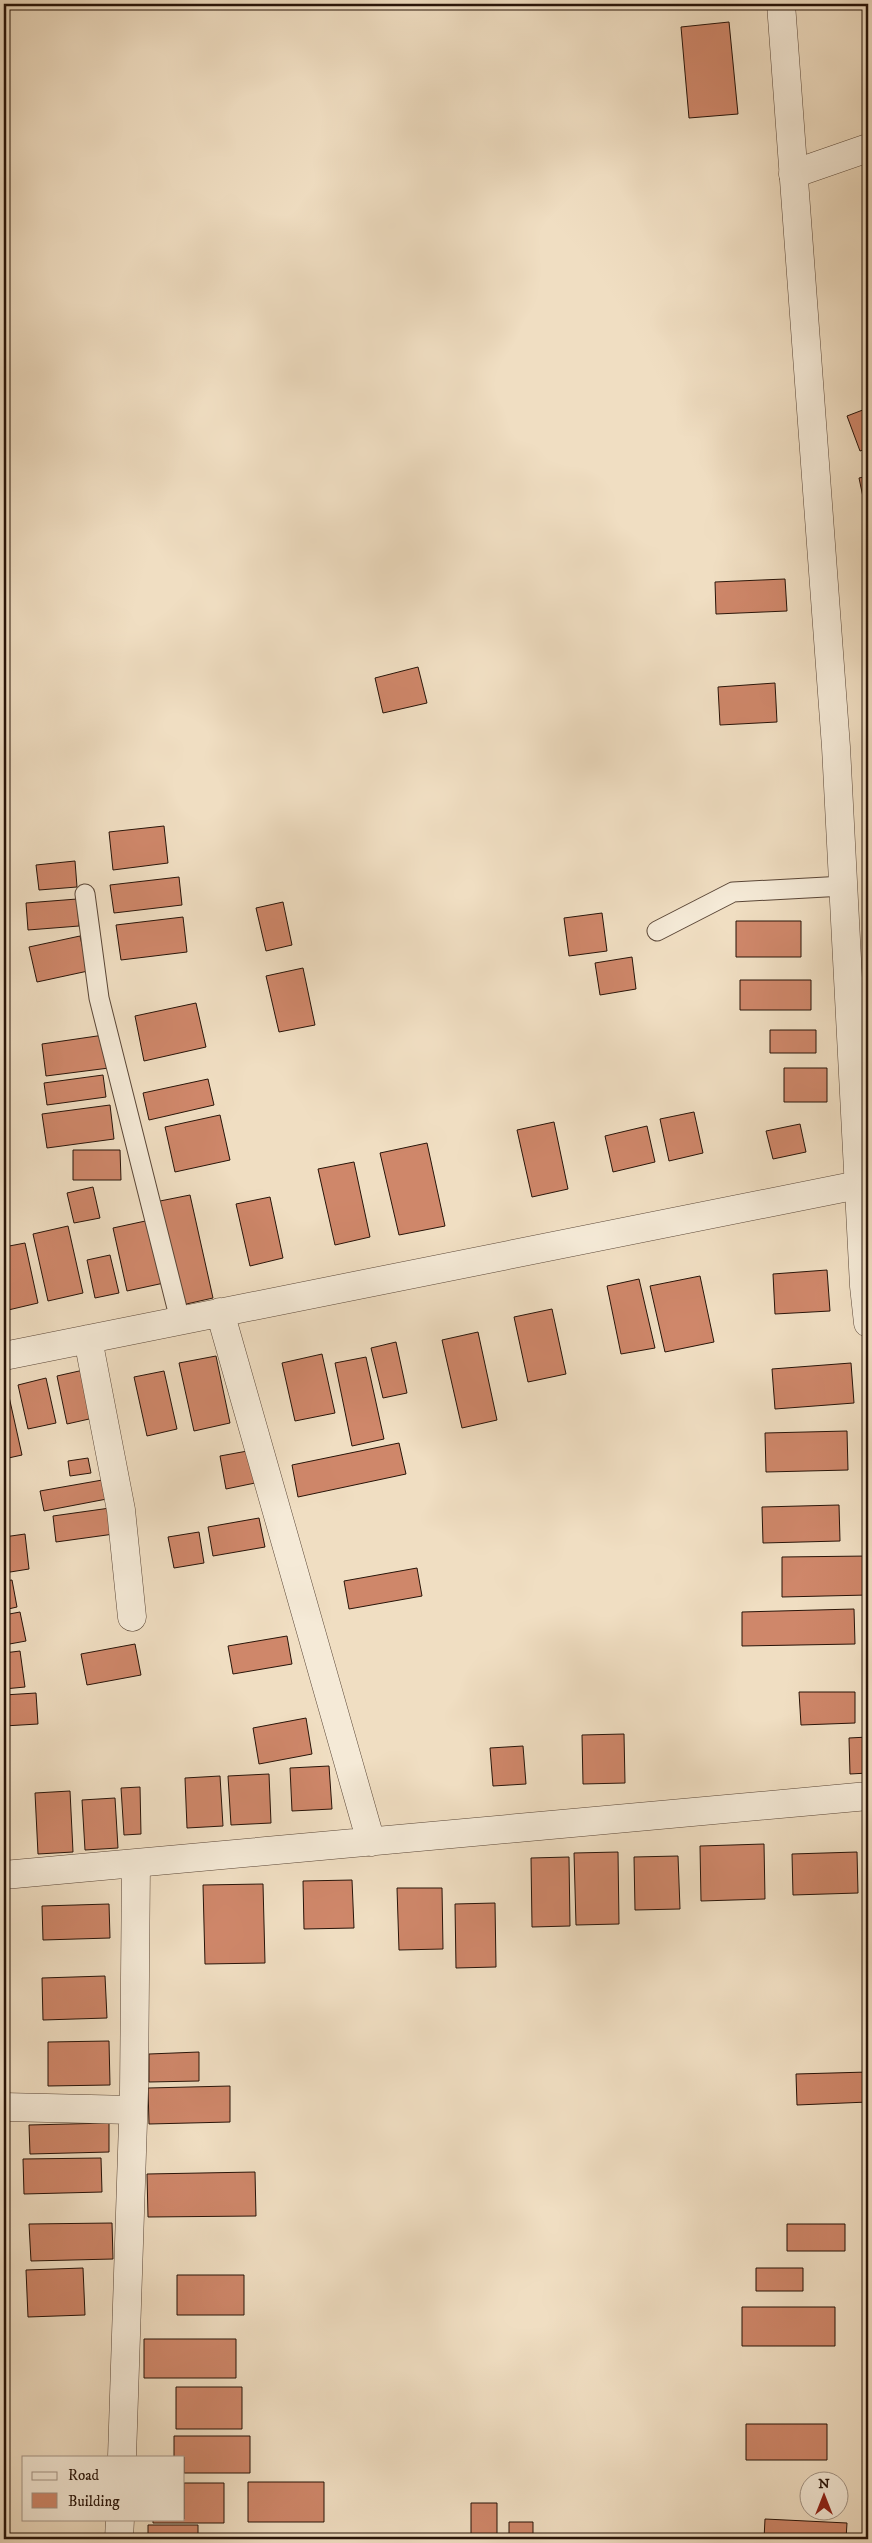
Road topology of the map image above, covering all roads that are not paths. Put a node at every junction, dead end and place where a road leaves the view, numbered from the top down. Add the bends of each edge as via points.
1 (780, 4) edge
2 (868, 148) edge
3 (793, 174) junction
4 (844, 886) junction
5 (85, 894) dead end
6 (657, 931) dead end
7 (864, 1184) edge
8 (220, 1312) junction
9 (180, 1320) junction
10 (868, 1323) edge
11 (88, 1339) junction
12 (4, 1356) edge
13 (132, 1617) dead end
14 (868, 1796) edge
15 (371, 1842) junction
16 (136, 1864) junction
17 (4, 1875) edge
18 (4, 2107) edge
19 (134, 2110) junction
20 (122, 2456) edge
21 (120, 2520) edge
22 (119, 2539) edge

1 - 3 street
2 - 3 street
3 - 4 street
4 - 6 lane via 733,892
4 - 7 street
5 - 9 lane via 99,998
7 - 8 street
7 - 10 street
8 - 9 street
8 - 15 street
9 - 11 street
11 - 12 street
11 - 13 street via 121,1510
14 - 15 street
15 - 16 street
16 - 17 street
16 - 19 street
18 - 19 street
19 - 20 street
21 - 22 street

